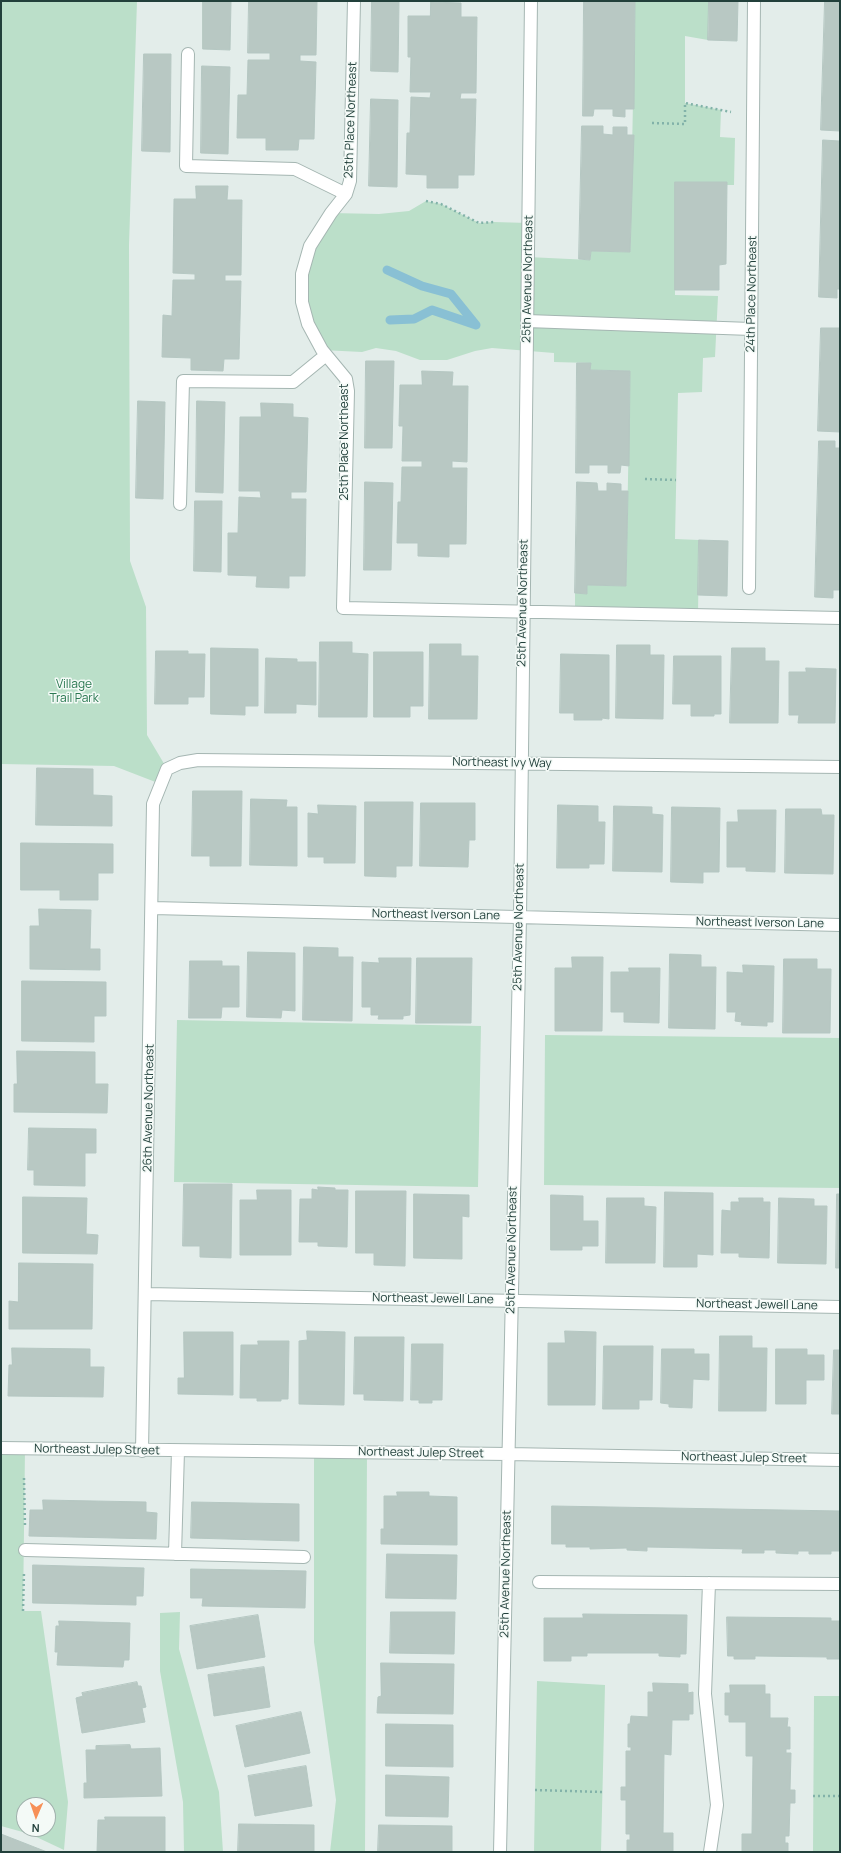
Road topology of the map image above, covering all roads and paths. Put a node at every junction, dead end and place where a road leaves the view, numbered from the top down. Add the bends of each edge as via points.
1 (354, 1) edge
2 (531, 1) edge
3 (754, 1) edge
4 (188, 54) dead end
5 (753, 117) junction
6 (652, 122) dead end
7 (346, 194) junction
8 (426, 201) dead end
9 (494, 222) dead end
10 (527, 321) junction
11 (751, 330) junction
12 (326, 355) junction
13 (645, 479) dead end
14 (676, 480) dead end
15 (180, 504) dead end
16 (749, 588) dead end
17 (523, 612) junction
18 (840, 618) edge
19 (522, 763) junction
20 (840, 768) edge
21 (167, 769) joint
22 (153, 908) junction
23 (520, 917) junction
24 (840, 925) edge
25 (146, 1294) junction
26 (511, 1301) junction
27 (840, 1307) edge
28 (1, 1448) edge
29 (142, 1451) junction
30 (178, 1451) junction
31 (508, 1454) junction
32 (840, 1460) edge
33 (25, 1550) dead end
34 (175, 1554) junction
35 (304, 1557) dead end
36 (539, 1582) dead end
37 (709, 1583) junction
38 (840, 1584) edge
39 (535, 1790) dead end
40 (602, 1792) dead end
41 (813, 1796) dead end
42 (840, 1796) edge
43 (500, 1852) edge
44 (710, 1852) edge

1 - 7 street, 25th Place Northeast via 350,181
2 - 10 street, 25th Avenue Northeast
3 - 5 street, 24th Place Northeast
4 - 7 street via 186,166 295,169
5 - 6 path via 685,103 685,124
5 - 11 street, 24th Place Northeast
7 - 12 street, 25th Place Northeast via 331,212 310,246 302,274 302,302 308,324
8 - 9 path via 441,204 479,223
10 - 11 street
10 - 17 street, 25th Avenue Northeast
11 - 16 street, 24th Place Northeast
12 - 15 street via 293,382 183,381
12 - 17 street, 25th Place Northeast via 346,379 348,391 343,608
13 - 14 path
17 - 18 street
17 - 19 street, 25th Avenue Northeast
19 - 20 street, Northeast Ivy Way
19 - 21 street, Northeast Ivy Way via 198,760 180,762
19 - 23 street, 25th Avenue Northeast
21 - 22 street, 26th Avenue Northeast via 153,804
22 - 23 street, Northeast Iverson Lane
22 - 25 street, 26th Avenue Northeast
23 - 24 street, Northeast Iverson Lane
23 - 26 street, 25th Avenue Northeast
25 - 26 street, Northeast Jewell Lane
25 - 29 street, 26th Avenue Northeast
26 - 27 street, Northeast Jewell Lane
26 - 31 street, 25th Avenue Northeast
28 - 29 street, Northeast Julep Street
29 - 30 street, Northeast Julep Street
30 - 31 street, Northeast Julep Street
30 - 34 street
31 - 32 street, Northeast Julep Street
31 - 43 street, 25th Avenue Northeast
33 - 34 street
34 - 35 street
36 - 37 street
37 - 38 street
37 - 44 street via 705,1694 717,1805
39 - 40 path
41 - 42 path

